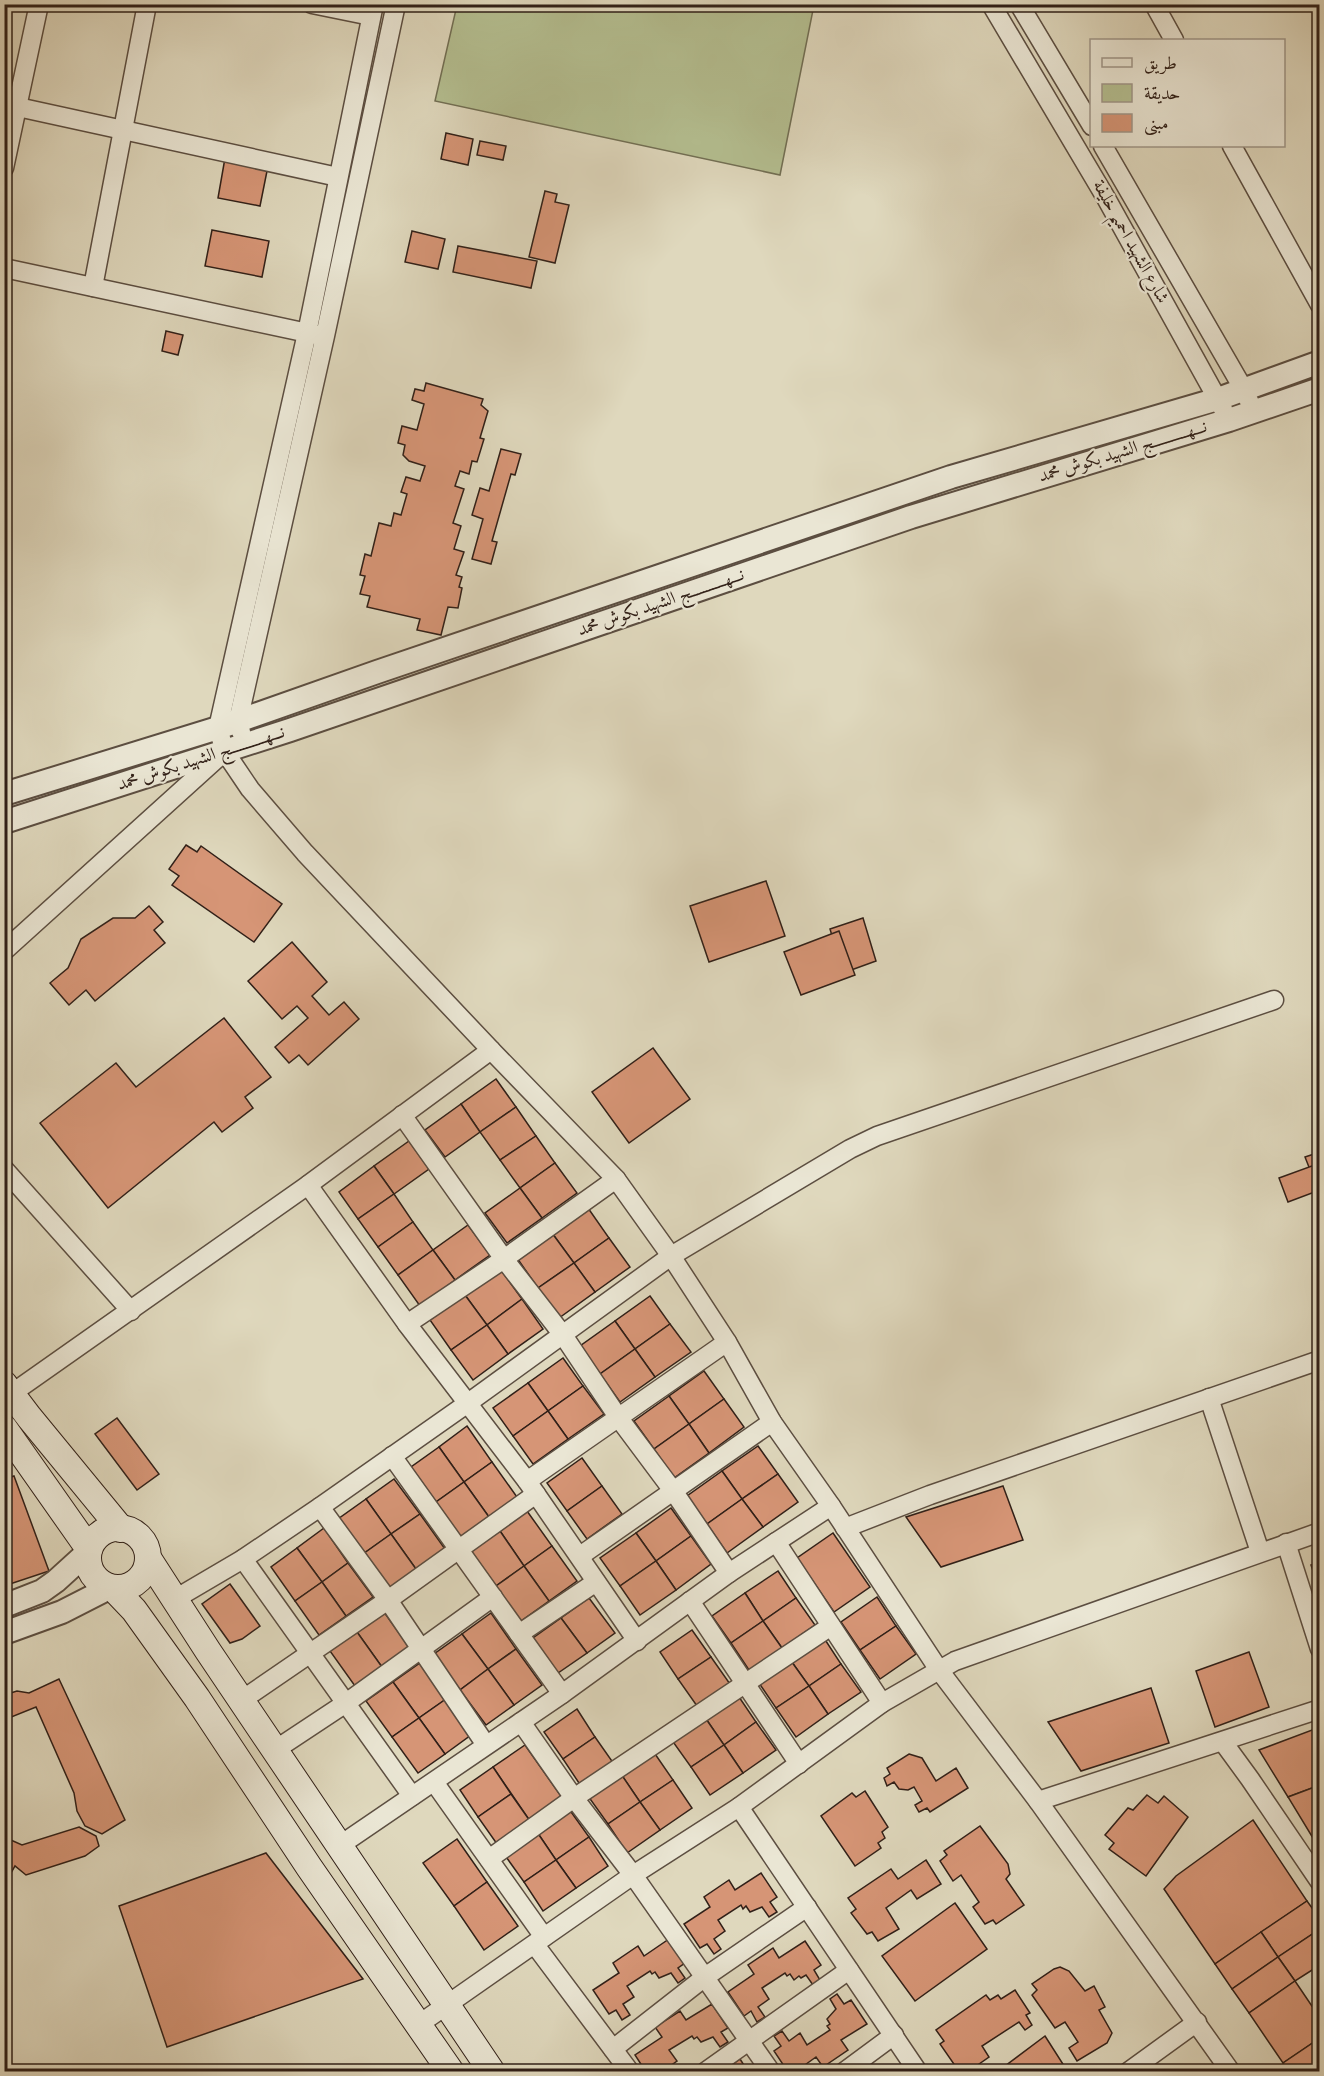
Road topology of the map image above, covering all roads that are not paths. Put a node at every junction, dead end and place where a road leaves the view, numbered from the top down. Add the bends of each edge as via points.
1 (39, 4) edge
2 (147, 4) edge
3 (312, 4) edge
4 (396, 4) edge
5 (991, 4) edge
6 (1019, 4) edge
7 (1154, 4) edge
8 (372, 10) edge
9 (1173, 39) edge
10 (11, 105) edge
11 (1090, 123) edge
12 (123, 128) junction
13 (1104, 147) edge
14 (1233, 147) edge
15 (4, 168) edge
16 (338, 177) junction
17 (4, 268) edge
18 (93, 287) junction
19 (1320, 305) edge
20 (316, 334) junction
21 (1320, 362) edge
22 (1320, 388) edge
23 (1244, 390) junction
24 (1218, 399) junction
25 (1254, 412) junction
26 (1229, 420) junction
27 (228, 725) junction
28 (235, 748) junction
29 (4, 794) edge
30 (4, 822) edge
31 (4, 951) edge
32 (1274, 1000) dead end
33 (491, 1050) junction
34 (402, 1115) junction
35 (4, 1169) edge
36 (616, 1179) junction
37 (308, 1185) junction
38 (671, 1256) junction
39 (504, 1259) junction
40 (131, 1311) junction
41 (407, 1324) junction
42 (563, 1335) junction
43 (727, 1342) junction
44 (1320, 1360) edge
45 (8, 1389) edge
46 (1209, 1398) junction
47 (468, 1403) junction
48 (618, 1417) junction
49 (772, 1422) junction
50 (4, 1428) edge
51 (392, 1456) junction
52 (532, 1487) junction
53 (674, 1492) junction
54 (831, 1506) junction
55 (320, 1507) junction
56 (846, 1528) junction
57 (121, 1529) junction
58 (1320, 1532) edge
59 (776, 1542) junction
60 (1286, 1543) junction
61 (89, 1550) junction
62 (459, 1551) junction
63 (1260, 1552) junction
64 (580, 1556) junction
65 (148, 1558) junction
66 (243, 1559) junction
67 (729, 1573) junction
68 (596, 1582) junction
69 (112, 1588) junction
70 (493, 1597) junction
71 (175, 1599) junction
72 (388, 1600) junction
73 (690, 1601) junction
74 (4, 1606) edge
75 (831, 1626) junction
76 (4, 1633) edge
77 (519, 1634) junction
78 (637, 1641) junction
79 (1320, 1648) edge
80 (420, 1649) junction
81 (310, 1652) junction
82 (939, 1670) junction
83 (745, 1682) junction
84 (562, 1694) junction
85 (242, 1700) junction
86 (346, 1703) junction
87 (882, 1703) junction
88 (1320, 1709) edge
89 (521, 1722) junction
90 (1223, 1742) junction
91 (486, 1745) junction
92 (275, 1749) junction
93 (800, 1764) junction
94 (434, 1782) junction
95 (412, 1796) junction
96 (574, 1798) junction
97 (1038, 1801) junction
98 (739, 1808) junction
99 (339, 1846) junction
100 (489, 1859) junction
101 (633, 1875) junction
102 (1320, 1882) edge
103 (807, 1907) junction
104 (539, 1941) junction
105 (849, 1970) junction
106 (705, 1977) junction
107 (445, 2004) junction
108 (1197, 2022) junction
109 (418, 2025) junction
110 (894, 2035) junction
111 (749, 2042) junction
112 (613, 2049) junction
113 (451, 2072) edge
114 (492, 2072) edge
115 (630, 2072) edge
116 (705, 2072) edge
117 (771, 2072) edge
118 (844, 2072) edge
119 (918, 2072) edge
120 (1128, 2072) edge
121 (1231, 2072) edge

1 - 10 street
2 - 12 street
3 - 8 street
4 - 20 street
5 - 24 street, شارع الشهيد احميم خليفة
6 - 11 street
7 - 9 street
8 - 16 street
10 - 12 street
10 - 15 street
12 - 16 street
12 - 18 street
13 - 23 street, شارع الشهيد احميم خليفة
14 - 19 street
16 - 20 street
17 - 18 street
18 - 20 street
20 - 27 street
21 - 23 street, نـــهـــــــــــج الشهيد بكوش محمد
22 - 25 street, نـــهـــــــــــج الشهيد بكوش محمد
23 - 24 street, نـــهـــــــــــج الشهيد بكوش محمد
23 - 25 street, شارع الشهيد احميم خليفة
24 - 26 street, شارع الشهيد احميم خليفة
24 - 27 street, نـــهـــــــــــج الشهيد بكوش محمد via 951,477
25 - 26 street, نـــهـــــــــــج الشهيد بكوش محمد
26 - 28 street, نـــهـــــــــــج الشهيد بكوش محمد via 911,517
27 - 28 street
27 - 29 street, نـــهـــــــــــج الشهيد بكوش محمد
28 - 30 street, نـــهـــــــــــج الشهيد بكوش محمد
28 - 31 street
28 - 33 street via 250,789 305,853
32 - 38 street via 877,1136
33 - 34 street
33 - 36 street
34 - 37 street
34 - 39 street
35 - 40 street
36 - 38 street
36 - 39 street
37 - 40 street
37 - 41 street
38 - 42 street
38 - 43 street
39 - 41 street
39 - 42 street
40 - 45 street
41 - 47 street
42 - 47 street
42 - 48 street
43 - 48 street
43 - 49 street
44 - 46 street
45 - 57 main road
46 - 56 street
46 - 63 street
47 - 51 street
47 - 52 street
48 - 52 street
48 - 53 street
49 - 53 street
49 - 54 street
50 - 61 main road
51 - 55 street
51 - 62 street
52 - 62 street
52 - 64 street
53 - 64 street
53 - 67 street
54 - 56 street
54 - 59 street
55 - 66 street
55 - 72 street
56 - 82 street
57 - 61 main road via 98,1536
57 - 65 main road via 137,1535
58 - 60 street
59 - 67 street
59 - 75 street
60 - 63 street
60 - 79 street
61 - 69 main road via 88,1560 95,1578
61 - 74 street via 49,1586
62 - 70 street
62 - 72 street
63 - 82 street
64 - 68 street
65 - 69 main road via 137,1581
65 - 71 main road
66 - 71 street
66 - 81 street
67 - 73 street
68 - 77 street
68 - 78 street
69 - 76 street
69 - 109 main road via 134,1610 197,1698
70 - 77 street
70 - 80 street
71 - 85 main road
72 - 80 street
72 - 81 street
73 - 78 street
73 - 83 street
75 - 83 street
75 - 87 street
77 - 84 street
78 - 84 street
80 - 86 street
80 - 91 street
81 - 85 street
81 - 86 street
82 - 87 street
82 - 97 street
83 - 93 street
83 - 96 street
84 - 89 street
85 - 92 main road
86 - 92 street
86 - 95 street
87 - 93 street
88 - 90 street
89 - 91 street
89 - 96 street
90 - 97 street
90 - 102 street
91 - 94 street
92 - 99 main road
93 - 98 street
94 - 95 street
94 - 100 street
95 - 99 street
96 - 100 street
96 - 101 street
97 - 108 street
98 - 101 street
98 - 103 street
99 - 107 main road
100 - 104 street
101 - 104 street
101 - 106 street
103 - 105 street
103 - 106 street
104 - 107 street
104 - 112 street
105 - 110 street
105 - 111 street
106 - 111 street
106 - 112 street
107 - 109 street
107 - 114 main road
108 - 120 street
108 - 121 street
109 - 113 main road
110 - 118 street
110 - 119 street
111 - 116 street
111 - 117 street
112 - 115 street

